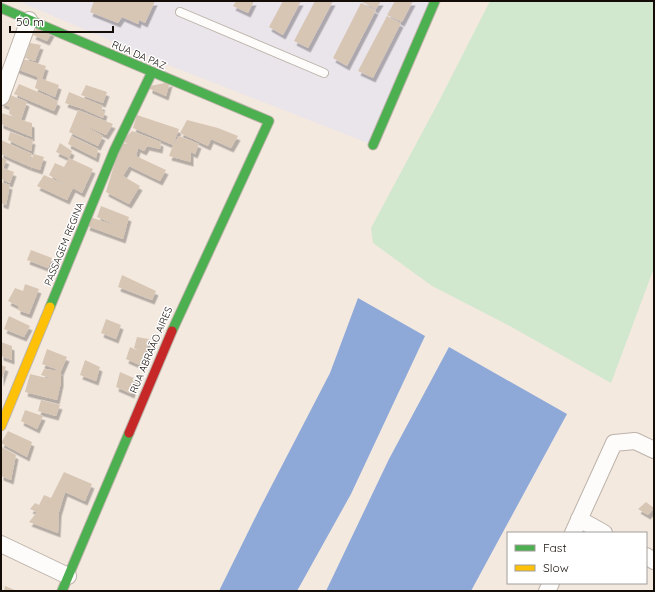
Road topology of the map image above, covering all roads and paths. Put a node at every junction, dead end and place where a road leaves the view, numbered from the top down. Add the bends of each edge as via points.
1 (435, 1) edge
2 (3, 6) edge
3 (180, 12) dead end
4 (29, 20) junction
5 (152, 72) junction
6 (324, 72) dead end
7 (1, 98) edge
8 (269, 121) joint
9 (374, 146) dead end
10 (1, 426) edge
11 (654, 450) edge
12 (576, 526) edge
13 (600, 532) edge
14 (1, 544) edge
15 (68, 576) junction
16 (62, 591) edge

1 - 9 street
2 - 4 street, RUA DA PAZ
3 - 6 lane
4 - 5 street, RUA DA PAZ
4 - 7 street
5 - 8 street, RUA DA PAZ
5 - 10 street, PASSAGEM REGINA via 114,150
8 - 15 street, RUA ABRAÃO AIRES via 180,311
11 - 12 street via 636,441 614,443
12 - 13 street
14 - 15 street
15 - 16 street, RUA ABRAÃO AIRES

